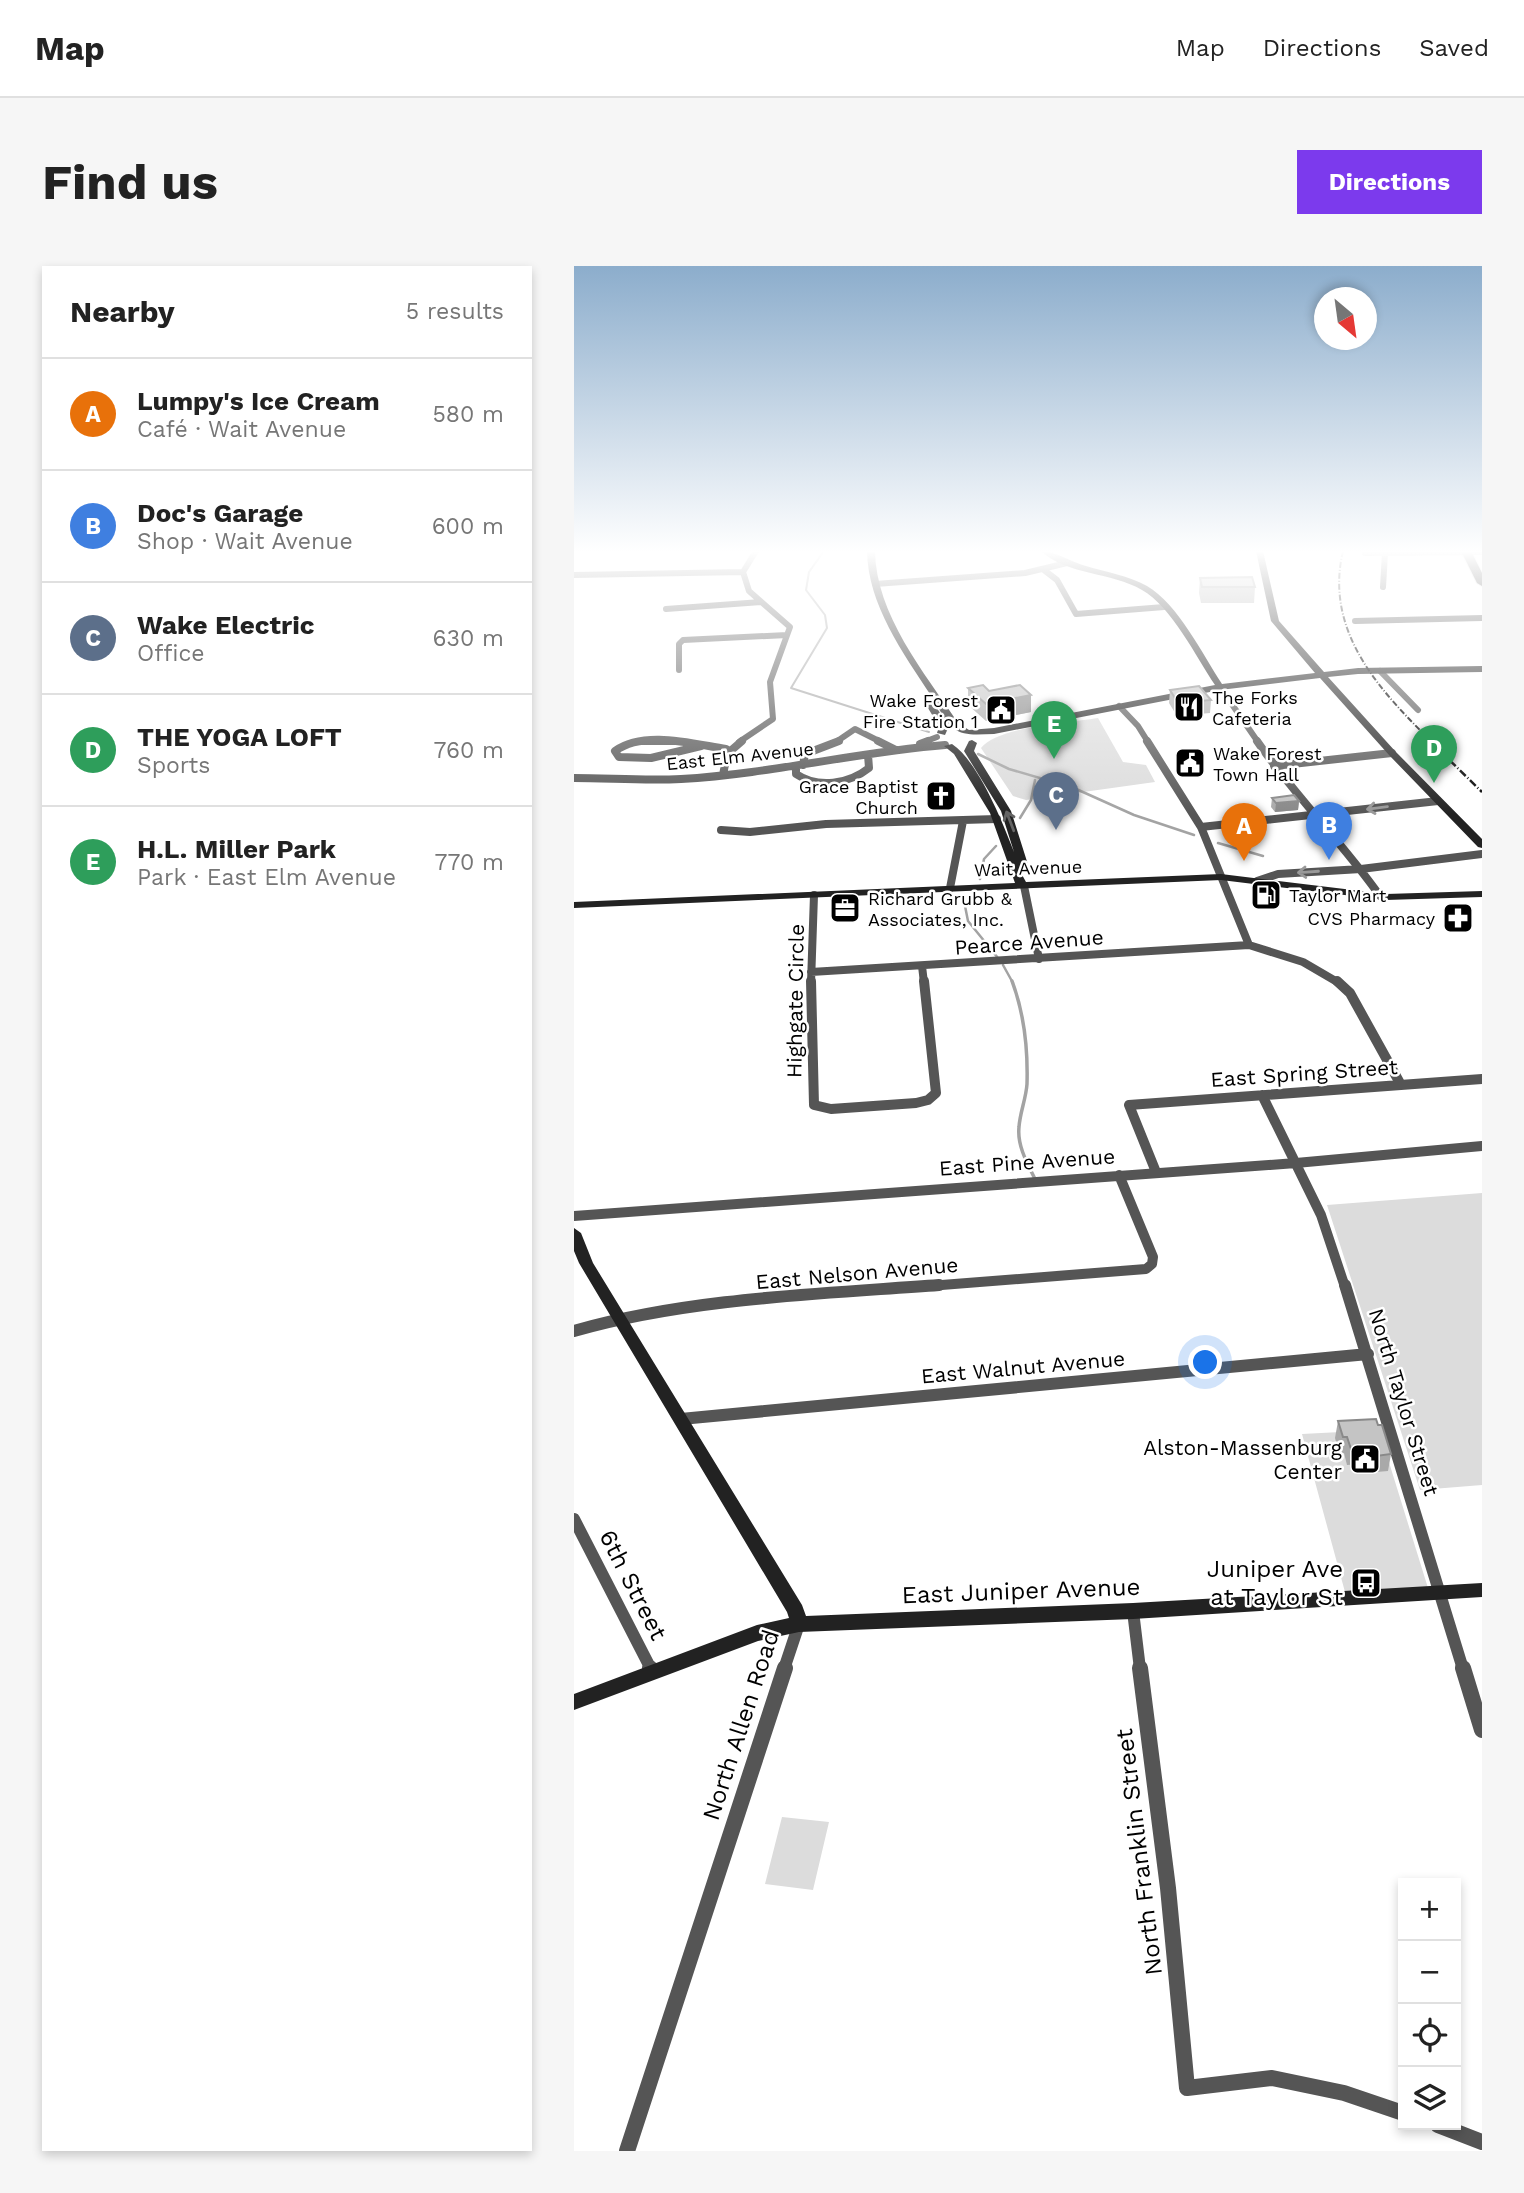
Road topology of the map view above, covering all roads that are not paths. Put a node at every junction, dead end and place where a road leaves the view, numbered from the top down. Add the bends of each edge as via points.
1 (704, 639) edge
2 (786, 639) edge
3 (888, 639) edge
4 (900, 639) edge
5 (1186, 639) edge
6 (1290, 639) edge
7 (1482, 669) edge
8 (679, 670) dead end
9 (1380, 671) junction
10 (1321, 675) junction
11 (1220, 687) junction
12 (1119, 706) junction
13 (1418, 710) dead end
14 (970, 736) junction
15 (943, 740) junction
16 (701, 746) junction
17 (726, 749) junction
18 (896, 750) junction
19 (1392, 753) junction
20 (869, 755) junction
21 (800, 766) junction
22 (1274, 766) junction
23 (723, 775) junction
24 (574, 778) edge
25 (1438, 801) junction
26 (1316, 815) junction
27 (997, 819) junction
28 (963, 821) junction
29 (1201, 827) junction
30 (721, 830) dead end
31 (1482, 845) edge
32 (1482, 854) edge
33 (1361, 869) junction
34 (1221, 877) junction
35 (1257, 881) junction
36 (1024, 886) junction
37 (950, 888) junction
38 (1482, 894) edge
39 (814, 895) junction
40 (1380, 896) junction
41 (574, 905) edge
42 (1249, 945) junction
43 (1039, 958) junction
44 (922, 966) junction
45 (811, 972) junction
46 (1482, 1079) edge
47 (1401, 1085) junction
48 (1262, 1096) junction
49 (1482, 1146) edge
50 (1296, 1163) junction
51 (1156, 1172) junction
52 (1119, 1175) junction
53 (574, 1216) edge
54 (574, 1233) edge
55 (620, 1318) junction
56 (574, 1331) edge
57 (1368, 1354) junction
58 (681, 1419) junction
59 (574, 1519) edge
60 (1482, 1590) edge
61 (1440, 1592) junction
62 (1133, 1611) junction
63 (799, 1624) junction
64 (652, 1671) junction
65 (574, 1702) edge
66 (1482, 1730) edge
67 (1398, 2111) edge
68 (1451, 2130) edge
69 (1482, 2142) edge
70 (627, 2151) edge

1 - 8 street via 679,644
2 - 17 street via 770,682 772,719 762,730
3 - 15 street via 944,726
4 - 14 street via 955,725
5 - 11 street
6 - 10 street
7 - 9 street
9 - 10 street
9 - 13 street
10 - 11 street
10 - 19 street
11 - 12 street
11 - 22 street
12 - 14 street
12 - 29 street via 1138,726
14 - 15 street
14 - 15 street
36 -> 14 street via 1027,879 1009,818 969,751
15 - 18 street, East Elm Avenue
15 - 27 street via 958,751
16 - 16 street via 633,742 615,751 619,757 658,758
16 - 17 street
17 - 23 street
18 - 20 street, East Elm Avenue
18 - 21 street via 855,729 837,742 810,751
19 - 22 street
19 - 25 street
20 - 21 street, East Elm Avenue
20 - 21 street via 869,768 848,780 807,780 796,774
21 - 23 street, East Elm Avenue
22 - 26 street
23 - 24 street, East Elm Avenue
25 -> 26 street
25 - 31 street
26 - 29 street
26 - 33 street
27 - 28 street
27 - 36 street
28 - 30 street
28 - 37 street
29 - 34 street
32 - 33 street, Wait Avenue
33 -> 35 street, Wait Avenue via 1278,874
33 - 40 street
34 - 35 street, Wait Avenue
34 - 36 street, Wait Avenue
34 - 42 street
35 - 40 street
36 - 37 street, Wait Avenue
36 - 43 street
37 - 39 street, Wait Avenue
38 - 40 street
39 - 41 street, Wait Avenue
39 - 45 street, Highgate Circle
42 - 43 street, Pearce Avenue
42 - 47 street via 1305,962 1342,985
43 - 44 street, Pearce Avenue
44 - 45 street, Pearce Avenue
44 - 45 street, Highgate Circle via 936,1093 915,1102 831,1109 814,1105 811,1094
46 - 47 street, East Spring Street
47 - 48 street, East Spring Street
48 - 50 street, North Taylor Street
48 - 51 street, East Spring Street via 1129,1105
49 - 50 street, East Pine Avenue
50 - 51 street, East Pine Avenue
50 - 57 street, North Taylor Street via 1321,1215
51 - 52 street, East Pine Avenue
52 - 53 street, East Pine Avenue
52 - 55 street, East Nelson Avenue via 1153,1257 1146,1269 780,1297
54 - 55 street, North Allen Road via 586,1263
55 - 56 street, East Nelson Avenue
55 - 58 street, North Allen Road
57 - 58 street, East Walnut Avenue
57 - 61 street, North Taylor Street
58 - 63 street, North Allen Road via 790,1598
59 - 64 street, 6th Street
60 - 61 street, East Juniper Avenue
61 - 62 street, East Juniper Avenue
61 - 66 street, North Taylor Street
62 - 63 street, East Juniper Avenue
62 - 67 street, North Franklin Street via 1188,2088 1272,2078
63 - 64 street, East Juniper Avenue via 757,1633
63 - 70 street, North Allen Road
64 - 65 street, East Juniper Avenue
68 - 69 street

